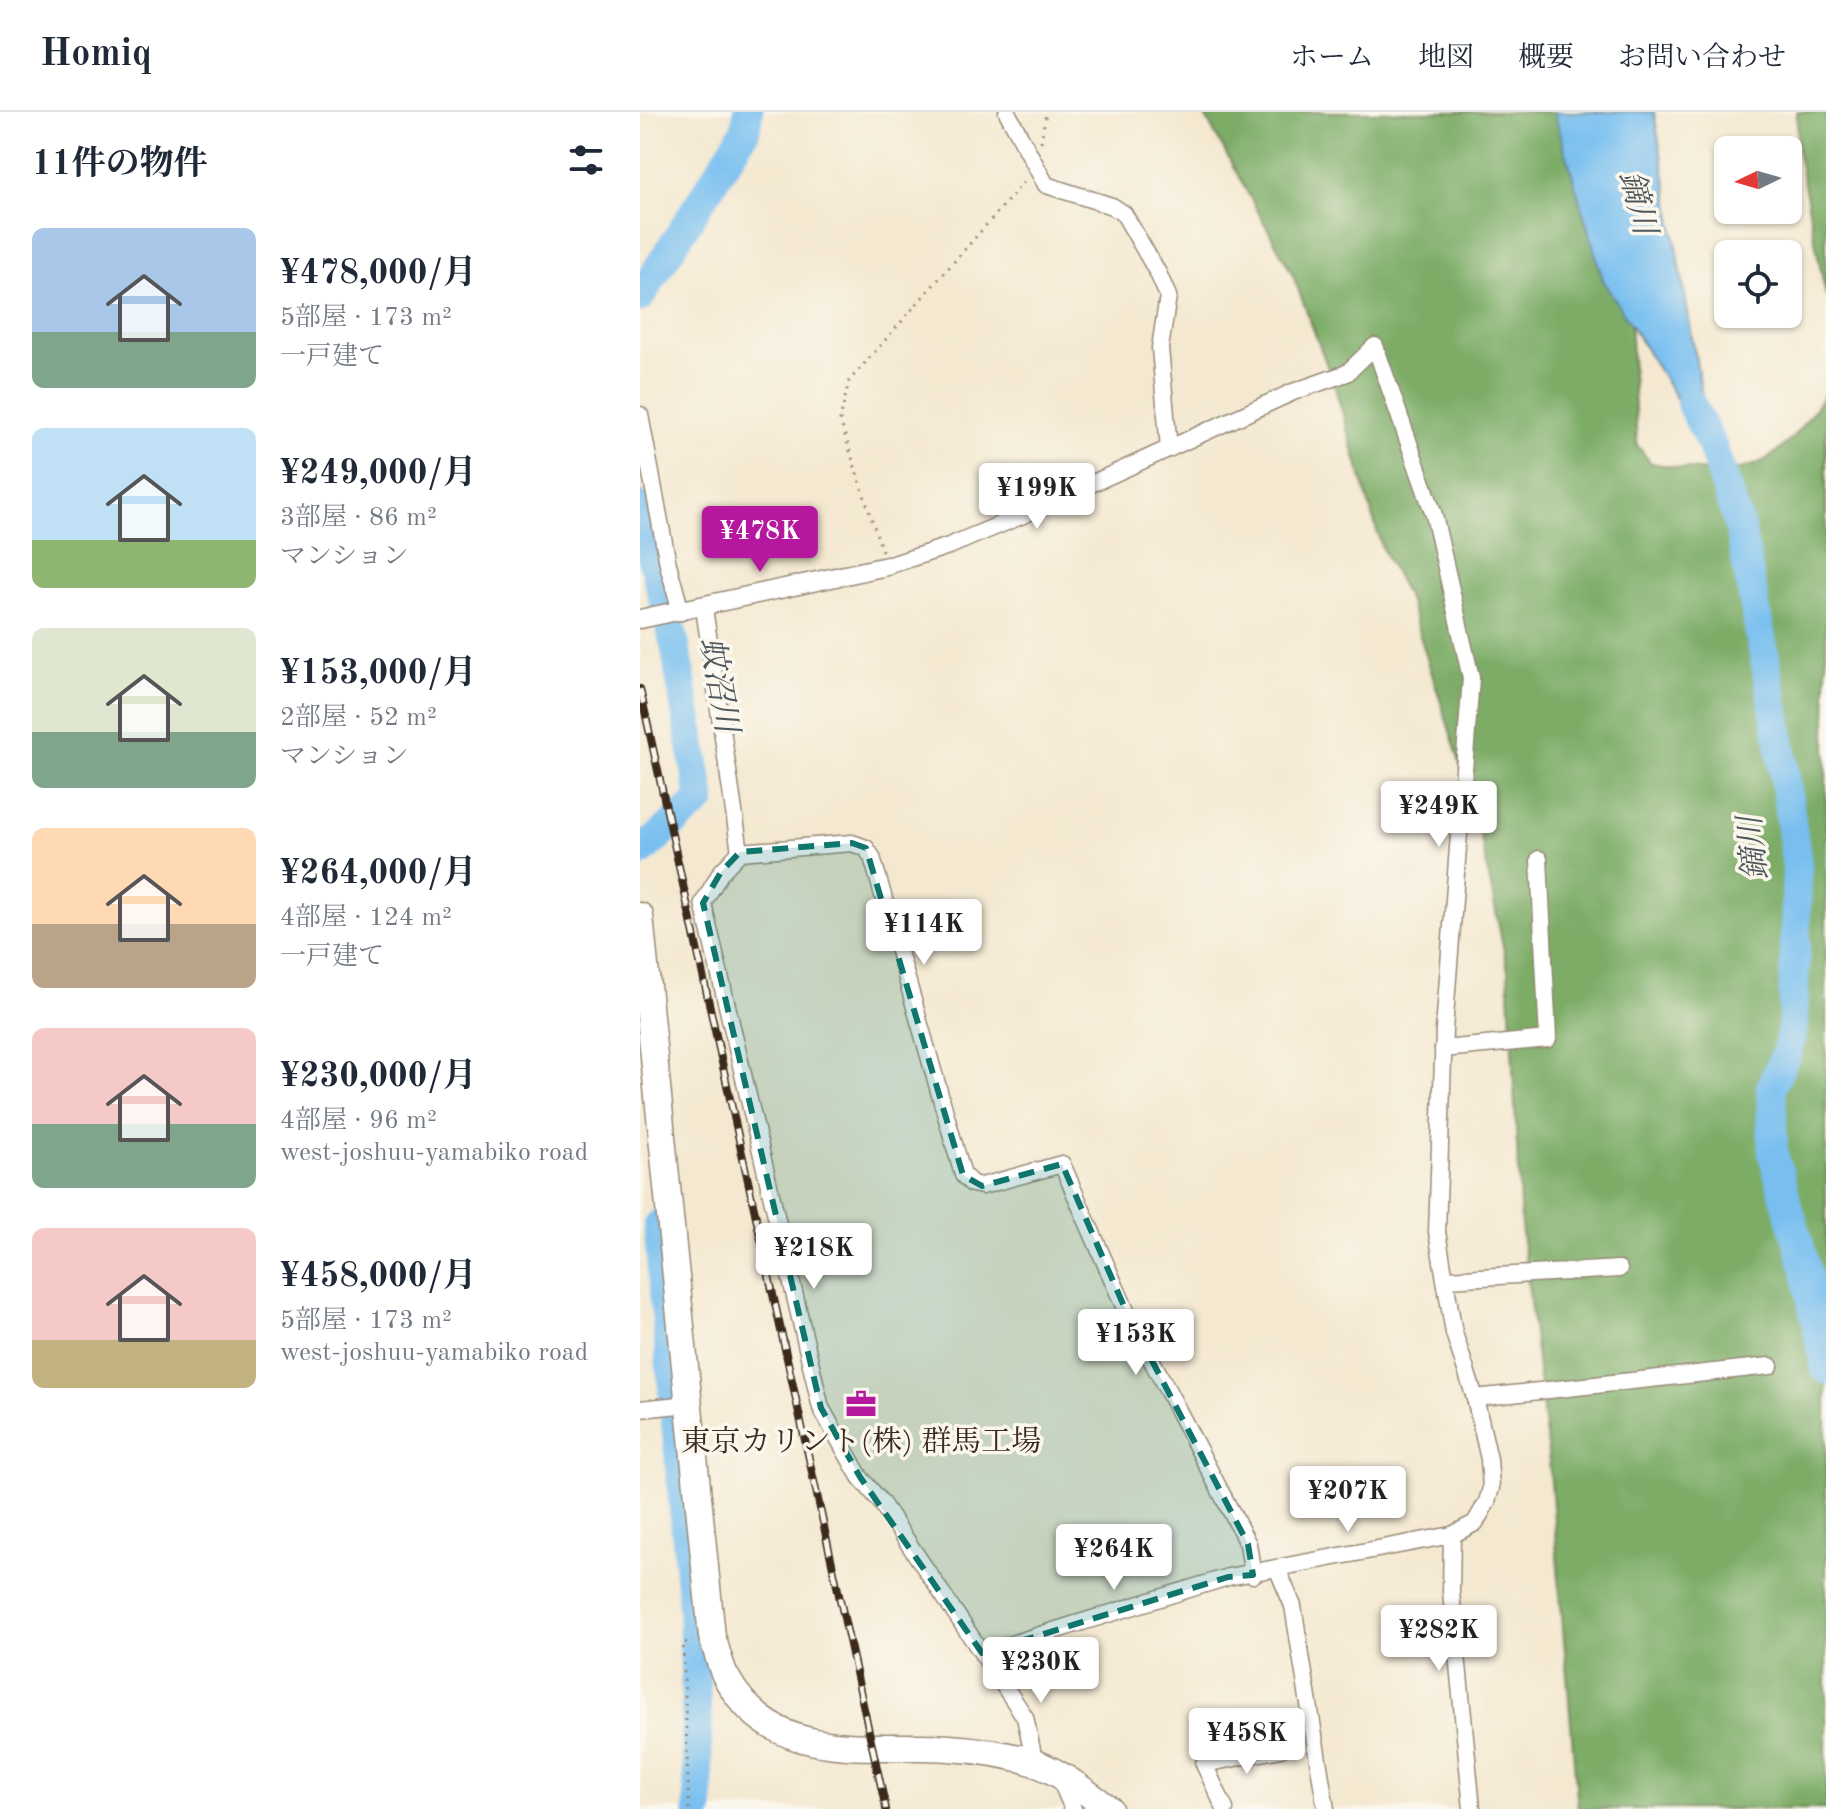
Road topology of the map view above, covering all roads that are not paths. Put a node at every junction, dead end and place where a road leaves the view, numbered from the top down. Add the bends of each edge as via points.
1 (1007, 112) edge
2 (640, 415) edge
3 (1169, 449) junction
4 (887, 566) joint
5 (704, 608) junction
6 (681, 612) junction
7 (640, 619) edge
8 (740, 852) junction
9 (1539, 859) dead end
10 (640, 916) edge
11 (1443, 1049) junction
12 (1619, 1269) dead end
13 (1447, 1279) junction
14 (1770, 1366) dead end
15 (1475, 1398) junction
16 (678, 1405) junction
17 (640, 1409) edge
18 (1452, 1535) junction
19 (1277, 1568) junction
20 (1253, 1575) junction
21 (982, 1653) junction
22 (1281, 1749) dead end
23 (1022, 1759) junction
24 (1058, 1775) junction
25 (1073, 1809) edge
26 (1109, 1809) edge
27 (1225, 1809) edge
28 (1326, 1809) edge
29 (1472, 1809) edge

1 - 3 street via 1046,185 1124,214 1158,273 1168,296 1160,348
2 - 6 street
3 - 4 street via 949,546
3 - 11 street via 1347,373 1375,346 1434,515 1471,678
4 - 5 street
5 - 6 street
5 - 8 street
6 - 7 street
8 - 20 street via 852,843 866,848 963,1175 982,1186 1062,1164 1127,1313 1248,1544
8 - 21 street via 703,903 821,1408 860,1477
9 - 11 street via 1548,1039
10 - 16 highway
11 - 13 street via 1437,1232
12 - 13 street
13 - 15 street via 1454,1333
14 - 15 street
15 - 18 street via 1491,1488 1475,1523
16 - 17 street
16 - 23 highway via 712,1637 726,1677 752,1710 781,1732 822,1746 923,1747
18 - 19 street
18 - 29 street via 1451,1592
19 - 20 street
19 - 28 street via 1293,1606
20 - 21 street via 1228,1577
21 - 23 street via 1025,1717 1032,1750
22 - 27 street via 1204,1764
23 - 24 highway
24 - 25 street
24 - 26 highway

